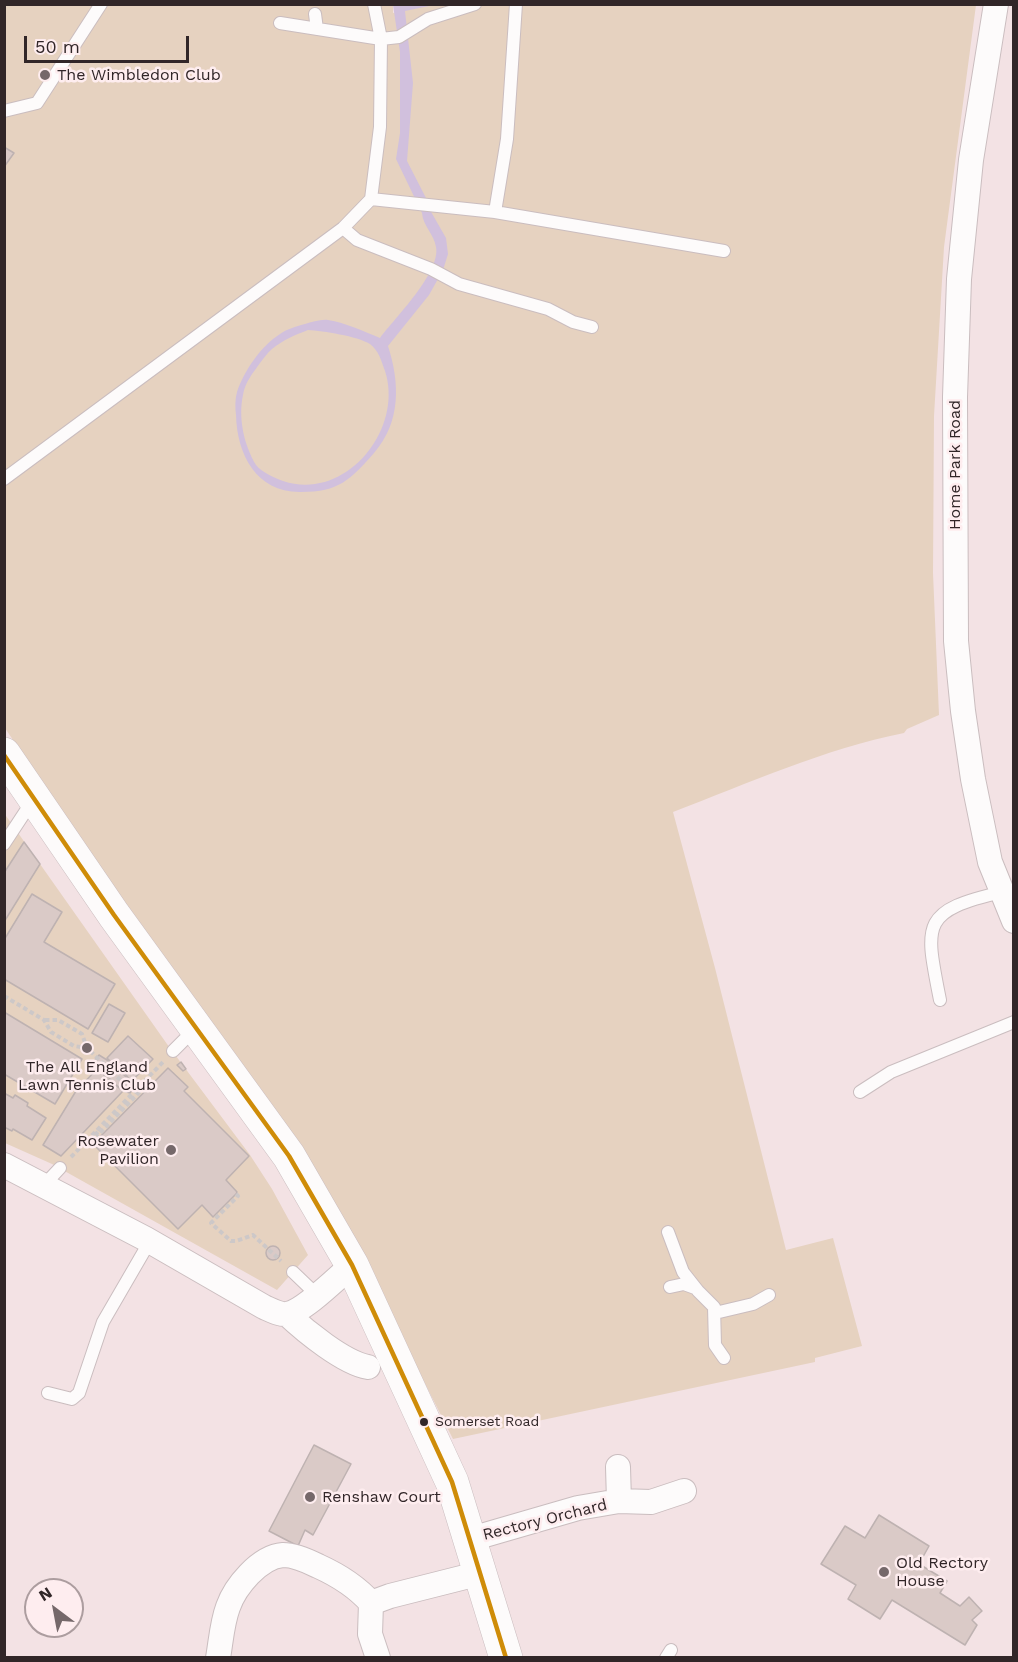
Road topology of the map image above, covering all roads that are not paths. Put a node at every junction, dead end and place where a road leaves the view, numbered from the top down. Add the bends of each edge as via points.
1 (101, 4) edge
2 (374, 4) edge
3 (475, 4) edge
4 (516, 4) edge
5 (996, 4) edge
6 (315, 14) dead end
7 (280, 23) dead end
8 (317, 29) junction
9 (381, 39) junction
10 (4, 111) edge
11 (371, 199) junction
12 (495, 212) junction
13 (343, 228) junction
14 (724, 251) dead end
15 (592, 327) dead end
16 (4, 479) edge
17 (4, 754) edge
18 (34, 798) junction
19 (4, 844) edge
20 (1002, 892) junction
21 (1014, 921) edge
22 (940, 1000) dead end
23 (1014, 1022) edge
24 (196, 1028) junction
25 (173, 1052) road end
26 (860, 1092) dead end
27 (4, 1165) edge
28 (668, 1232) dead end
29 (150, 1241) junction
30 (352, 1265) junction
31 (293, 1272) road end
32 (670, 1287) dead end
33 (695, 1288) junction
34 (769, 1294) dead end
35 (317, 1295) junction
36 (715, 1313) junction
37 (286, 1314) junction
38 (724, 1358) dead end
39 (368, 1367) dead end
40 (48, 1392) dead end
41 (618, 1467) dead end
42 (684, 1491) dead end
43 (619, 1501) junction
44 (471, 1539) junction
45 (481, 1573) junction
46 (371, 1603) junction
47 (218, 1658) edge
48 (378, 1658) edge
49 (506, 1658) edge

1 - 10 lane via 37,103
2 - 9 lane
3 - 9 lane via 428,19 399,37
4 - 12 lane via 507,139
5 - 20 street, Home Park Road via 971,160 959,279 954,519 956,641 963,711 990,862
6 - 8 lane
7 - 8 lane
8 - 9 lane
9 - 11 lane via 380,128
11 - 12 lane
11 - 13 lane
12 - 14 lane
13 - 15 lane via 357,240 430,268 459,284 548,309
13 - 16 lane
17 - 18 street
18 - 19 lane
18 - 24 street
20 - 21 street, Home Park Road
20 - 22 lane via 969,900 934,922 930,954
23 - 26 lane via 891,1072
24 - 25 lane
24 - 30 street via 289,1156
27 - 29 street via 52,1176
28 - 33 lane via 683,1272
29 - 37 street via 264,1307
29 - 40 lane via 103,1322 79,1393 72,1400
30 - 35 street
30 - 44 street via 452,1482
31 - 35 lane
32 - 33 lane via 684,1284
33 - 36 lane
34 - 36 lane via 753,1304
35 - 37 street
36 - 38 lane via 715,1345
37 - 39 street via 342,1355
41 - 43 street, Rectory Orchard
42 - 43 street, Rectory Orchard via 651,1502
43 - 44 street, Rectory Orchard via 578,1508
44 - 45 street
45 - 46 street
45 - 49 street
46 - 47 street via 360,1590 334,1574 305,1560 282,1555 248,1574 237,1589 228,1607
46 - 48 street via 370,1634

